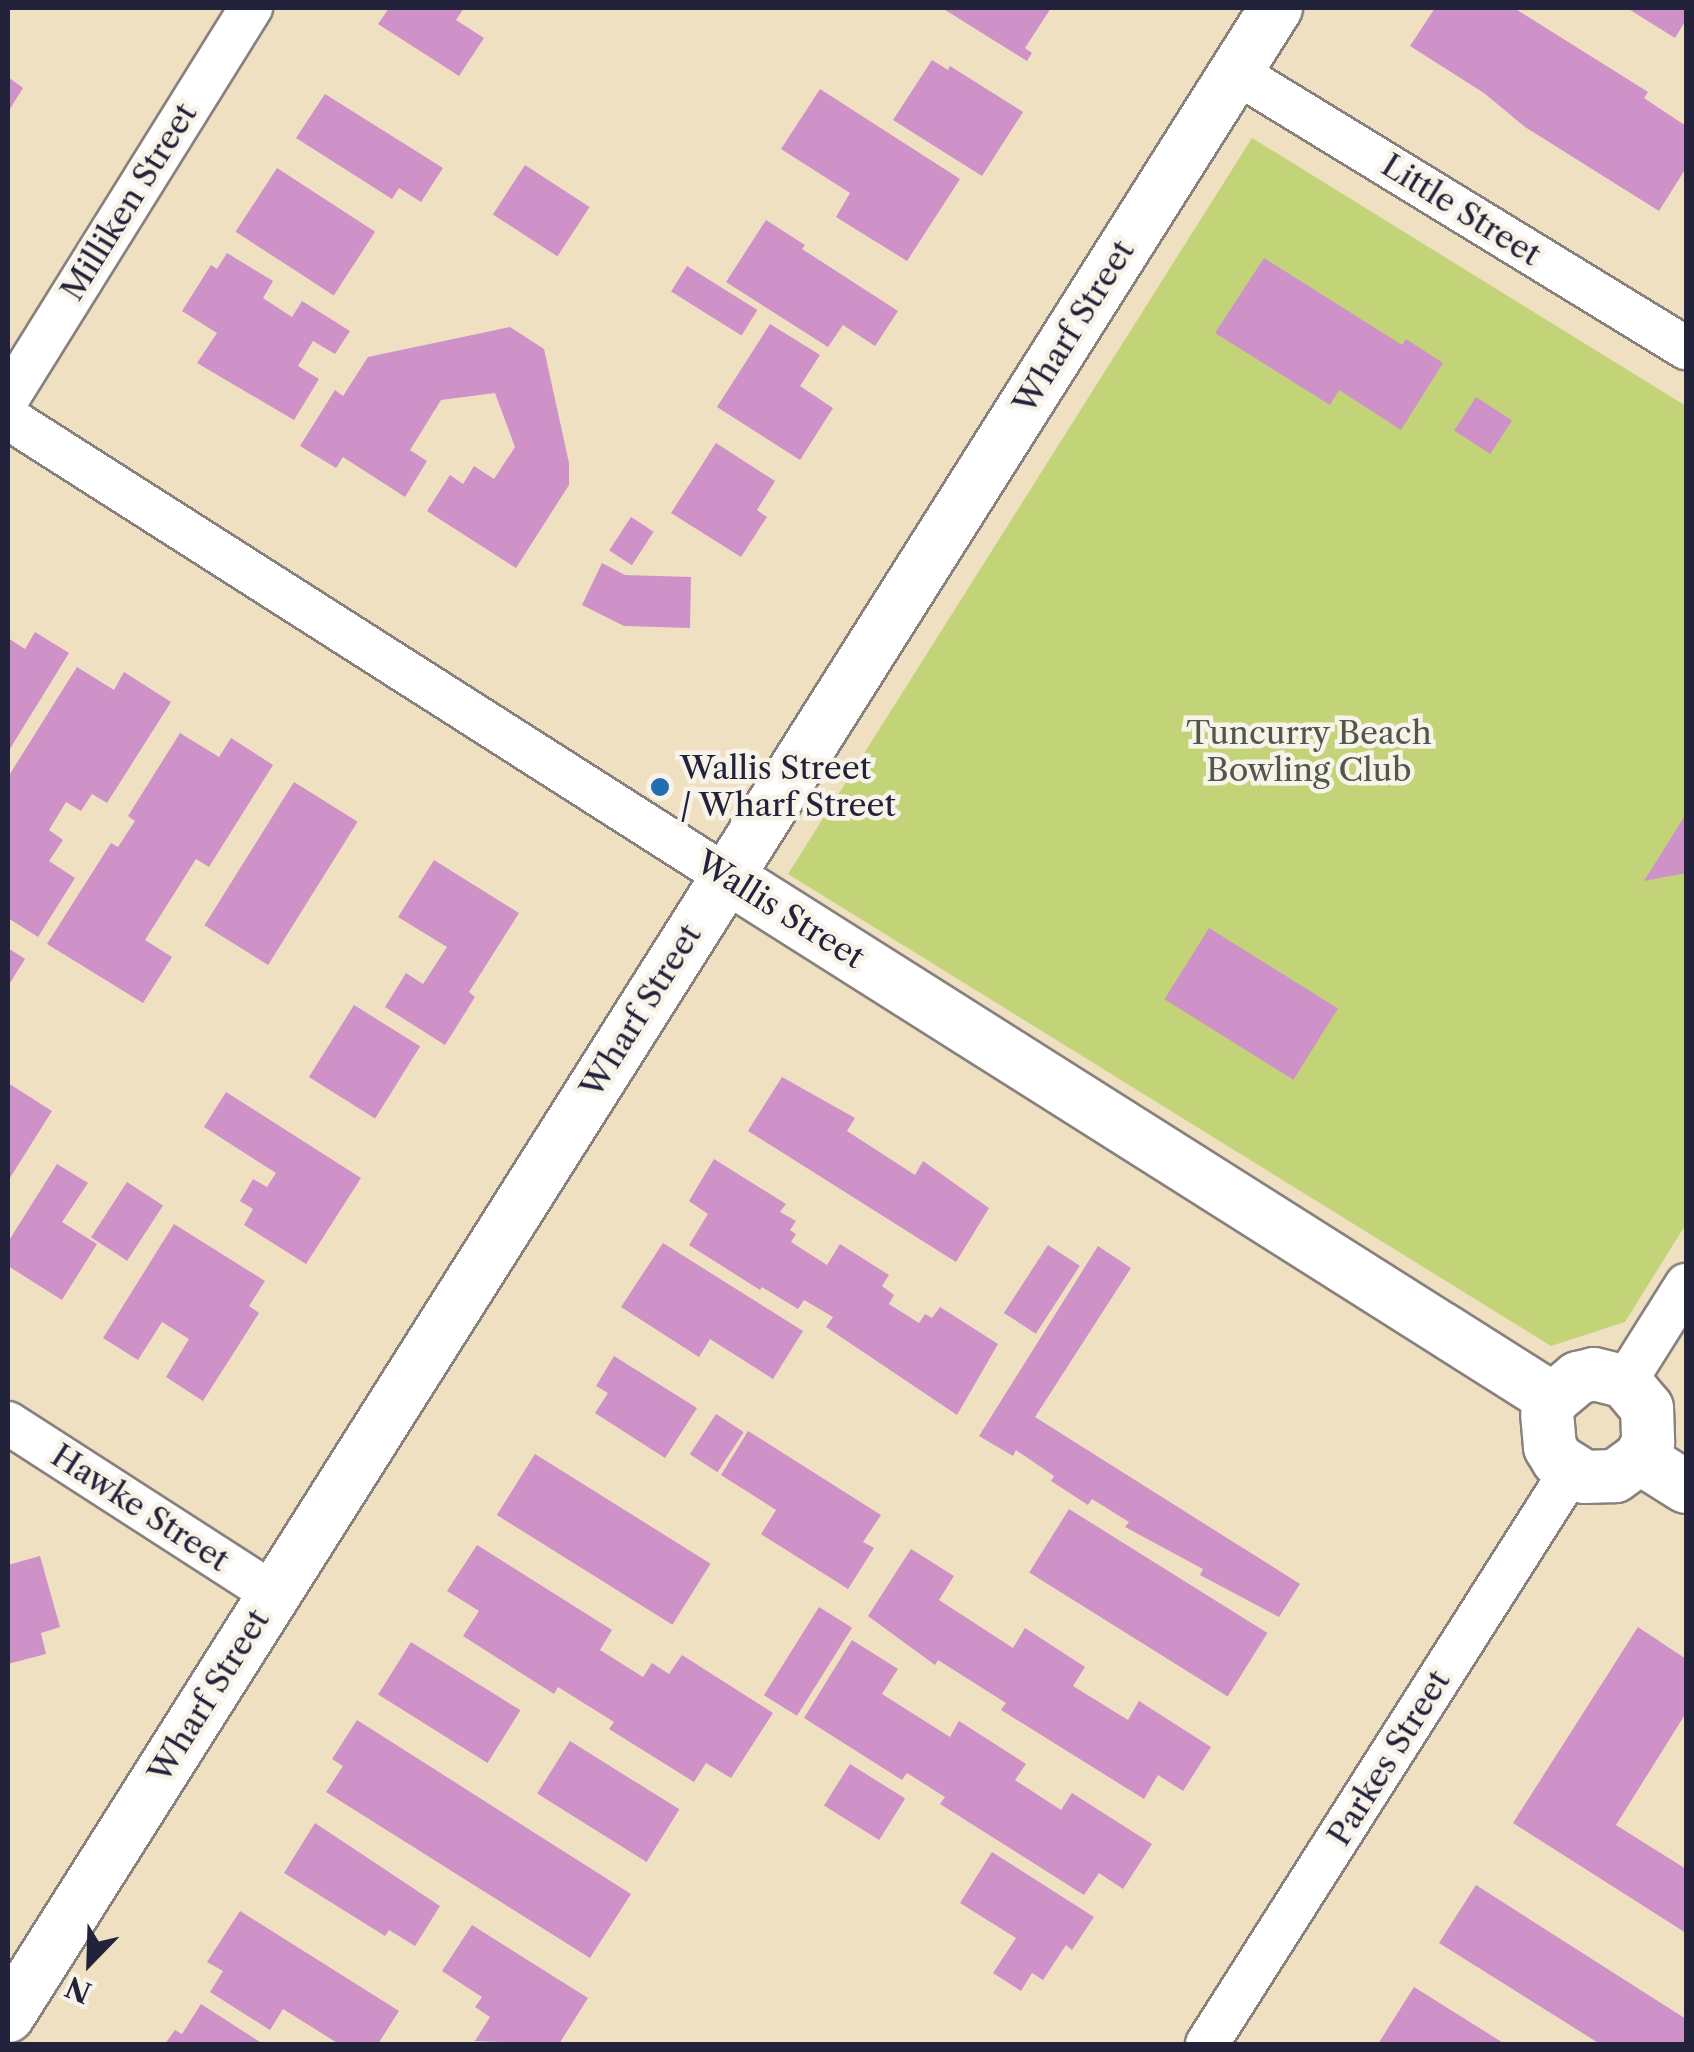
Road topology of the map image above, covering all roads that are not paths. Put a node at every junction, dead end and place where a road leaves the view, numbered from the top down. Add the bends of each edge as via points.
1 (251, 8) edge
2 (1276, 8) edge
3 (1235, 72) junction
4 (1686, 348) edge
5 (8, 398) edge
6 (8, 418) edge
7 (726, 876) junction
8 (1686, 1284) edge
9 (1626, 1382) junction
10 (1550, 1407) junction
11 (8, 1423) edge
12 (1640, 1458) junction
13 (1571, 1471) junction
14 (1686, 1487) edge
15 (273, 1594) junction
16 (8, 2016) edge
17 (1208, 2044) edge

1 - 5 street, Milliken Street
2 - 3 street, Wharf Street
3 - 4 street, Little Street
3 - 7 street, Wharf Street
6 - 7 street, Wallis Street
7 - 10 street, Wallis Street
7 - 15 street, Wharf Street
8 - 9 street
9 - 10 street via 1594,1374 1578,1378
9 - 12 street via 1651,1426
10 - 13 street via 1550,1447
11 - 15 street, Hawke Street
12 - 13 street via 1616,1476
12 - 14 street
13 - 17 street, Parkes Street
15 - 16 street, Wharf Street

